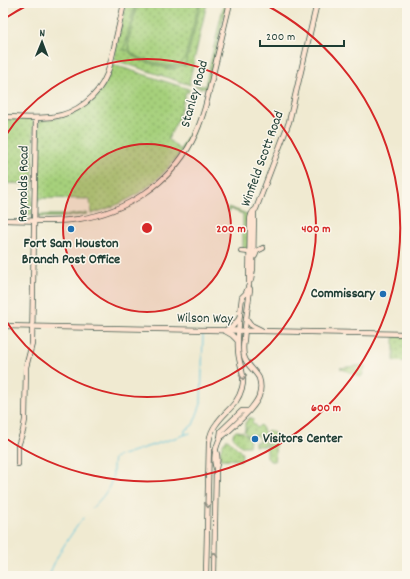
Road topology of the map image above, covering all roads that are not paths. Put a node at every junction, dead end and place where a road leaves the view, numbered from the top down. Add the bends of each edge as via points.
1 (124, 3) edge
2 (230, 3) edge
3 (317, 3) edge
4 (3, 117) edge
5 (36, 118) junction
6 (254, 210) junction
7 (3, 220) edge
8 (35, 220) junction
9 (254, 242) junction
10 (241, 251) dead end
11 (249, 252) junction
12 (254, 269) junction
13 (246, 318) junction
14 (239, 320) junction
15 (3, 326) edge
16 (33, 327) junction
17 (224, 331) junction
18 (238, 331) junction
19 (244, 331) junction
20 (256, 331) junction
21 (264, 331) junction
22 (407, 334) edge
23 (238, 341) junction
24 (243, 343) junction
25 (18, 464) dead end
26 (206, 576) edge
27 (214, 576) edge

1 - 5 street via 107,74 95,93 65,114
2 - 8 street, Stanley Road via 200,123 193,140 179,161 149,190 103,214 74,220
3 - 6 street, Winfield Scott Road via 289,122
4 - 5 street
5 - 8 street, Reynolds Road
6 - 9 street, Winfield Scott Road
6 - 11 street via 250,222
7 - 8 street, Stanley Road
8 - 16 street, Reynolds Road
9 - 12 street, Winfield Scott Road
9 - 12 street via 256,246 263,248 256,253
10 - 11 street
11 - 14 street via 249,286 242,297
12 - 13 street, Winfield Scott Road
13 - 19 street, Winfield Scott Road
13 - 21 street via 251,325
14 - 17 street
14 - 18 street
15 - 16 street, Wilson Way
16 - 17 street, Wilson Way
16 - 25 street, Reynolds Road via 26,368 25,420 18,446
17 - 18 street, Wilson Way
17 - 23 street
18 - 19 street, Wilson Way
18 - 23 street
19 - 20 street, Wilson Way
19 - 24 street, Winfield Scott Road
20 - 21 street, Wilson Way
20 - 24 street via 247,336
21 - 22 street, Wilson Way
23 -> 26 street via 243,372 242,388 235,404 214,428 209,442
27 -> 24 street, Winfield Scott Road via 214,456 223,432 248,411 260,395 261,386 258,377 245,360

